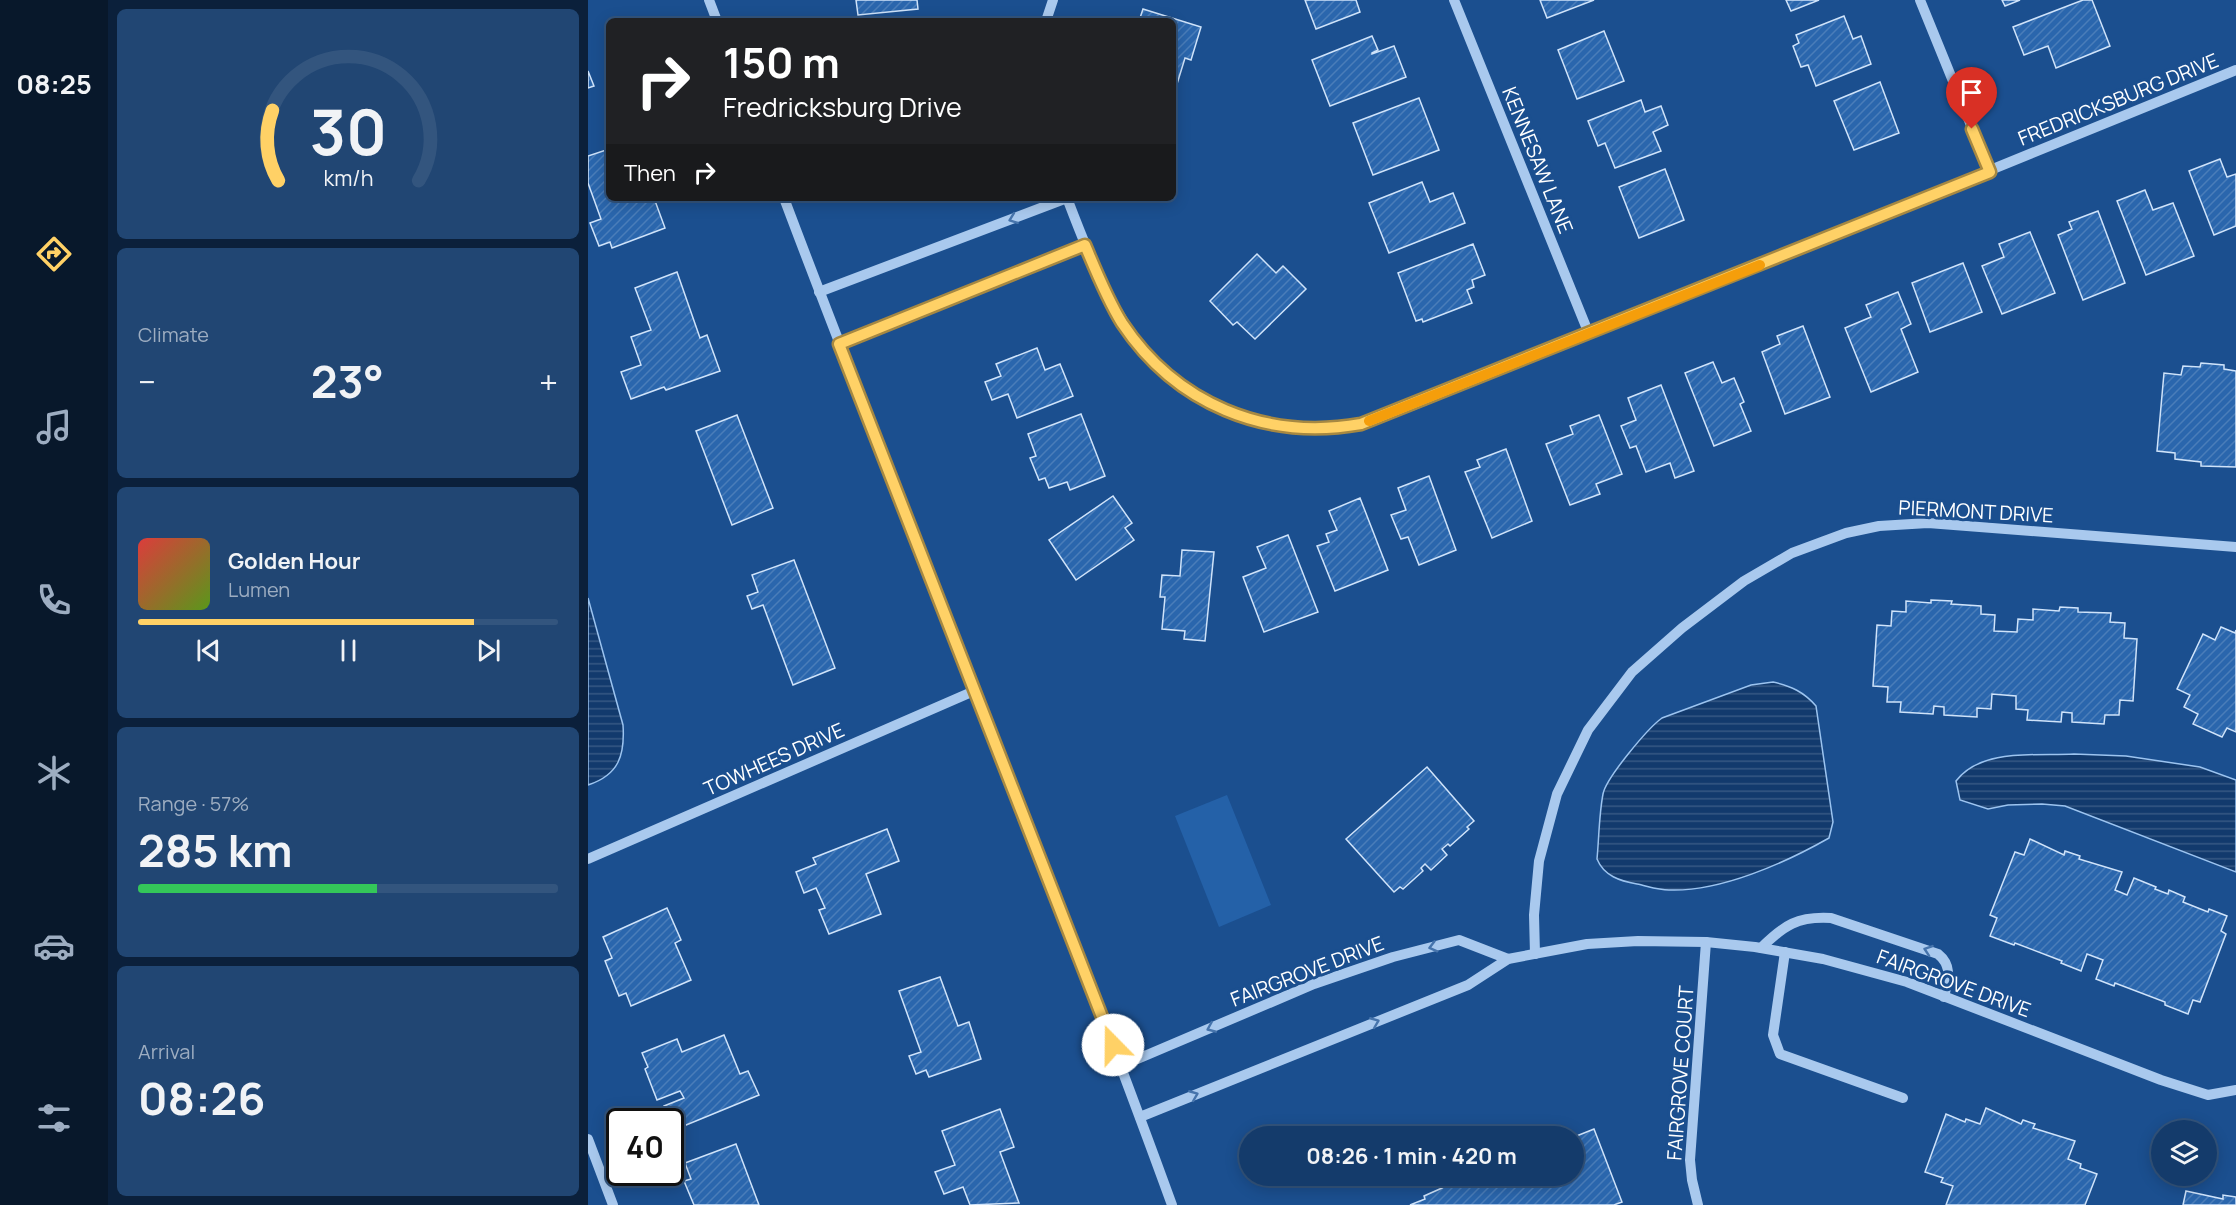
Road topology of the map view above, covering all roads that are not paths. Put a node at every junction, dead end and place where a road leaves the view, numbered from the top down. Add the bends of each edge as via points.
1 (709, 0) edge
2 (1053, 0) edge
3 (1454, 0) edge
4 (1920, 0) edge
5 (716, 18) edge
6 (1047, 18) edge
7 (2236, 70) edge
8 (1990, 172) junction
9 (785, 201) edge
10 (1059, 201) edge
11 (1068, 201) edge
12 (1085, 245) junction
13 (819, 292) junction
14 (1589, 333) junction
15 (839, 344) junction
16 (2236, 547) edge
17 (974, 691) junction
18 (588, 860) edge
19 (1706, 942) junction
20 (1761, 948) junction
21 (1785, 952) junction
22 (1535, 954) junction
23 (1508, 958) junction
24 (1944, 997) junction
25 (1121, 1066) junction
26 (2236, 1090) edge
27 (1903, 1098) dead end
28 (1140, 1117) junction
29 (588, 1139) edge
30 (613, 1205) edge
31 (1172, 1205) edge
32 (1698, 1205) edge

1 - 5 street
2 - 6 street
3 - 14 street, KENNESAW LANE
4 - 8 street
7 - 8 street, FREDRICKSBURG DRIVE
8 - 14 street, FREDRICKSBURG DRIVE
9 - 13 street
10 -> 13 street
11 - 12 street, FREDRICKSBURG DRIVE
12 - 14 street, FREDRICKSBURG DRIVE via 1122,322 1162,370 1211,404 1249,419 1293,428 1361,424
12 - 15 street
13 - 15 street
15 - 17 street
16 - 22 street, PIERMONT DRIVE via 1928,523 1889,525 1846,533 1792,553 1753,575 1682,628 1632,672 1588,730 1557,794 1542,844 1534,897
17 - 18 street, TOWHEES DRIVE
17 - 25 street
19 - 20 street, FAIRGROVE DRIVE
19 - 22 street, FAIRGROVE DRIVE via 1638,941
19 - 32 street, FAIRGROVE COURT via 1690,1160
20 - 21 street, FAIRGROVE DRIVE
24 -> 20 street via 1950,975 1945,960 1938,954 1832,918 1796,921 1780,928
21 - 24 street, FAIRGROVE DRIVE via 1869,970
21 - 27 street via 1773,1035 1780,1054
22 - 23 street, FAIRGROVE DRIVE
23 -> 25 street, FAIRGROVE DRIVE via 1459,940 1393,957 1314,984
28 -> 23 street, FAIRGROVE DRIVE via 1468,985
24 - 26 street, FAIRGROVE DRIVE via 2208,1095
25 - 28 street
28 - 31 street
29 - 30 street

